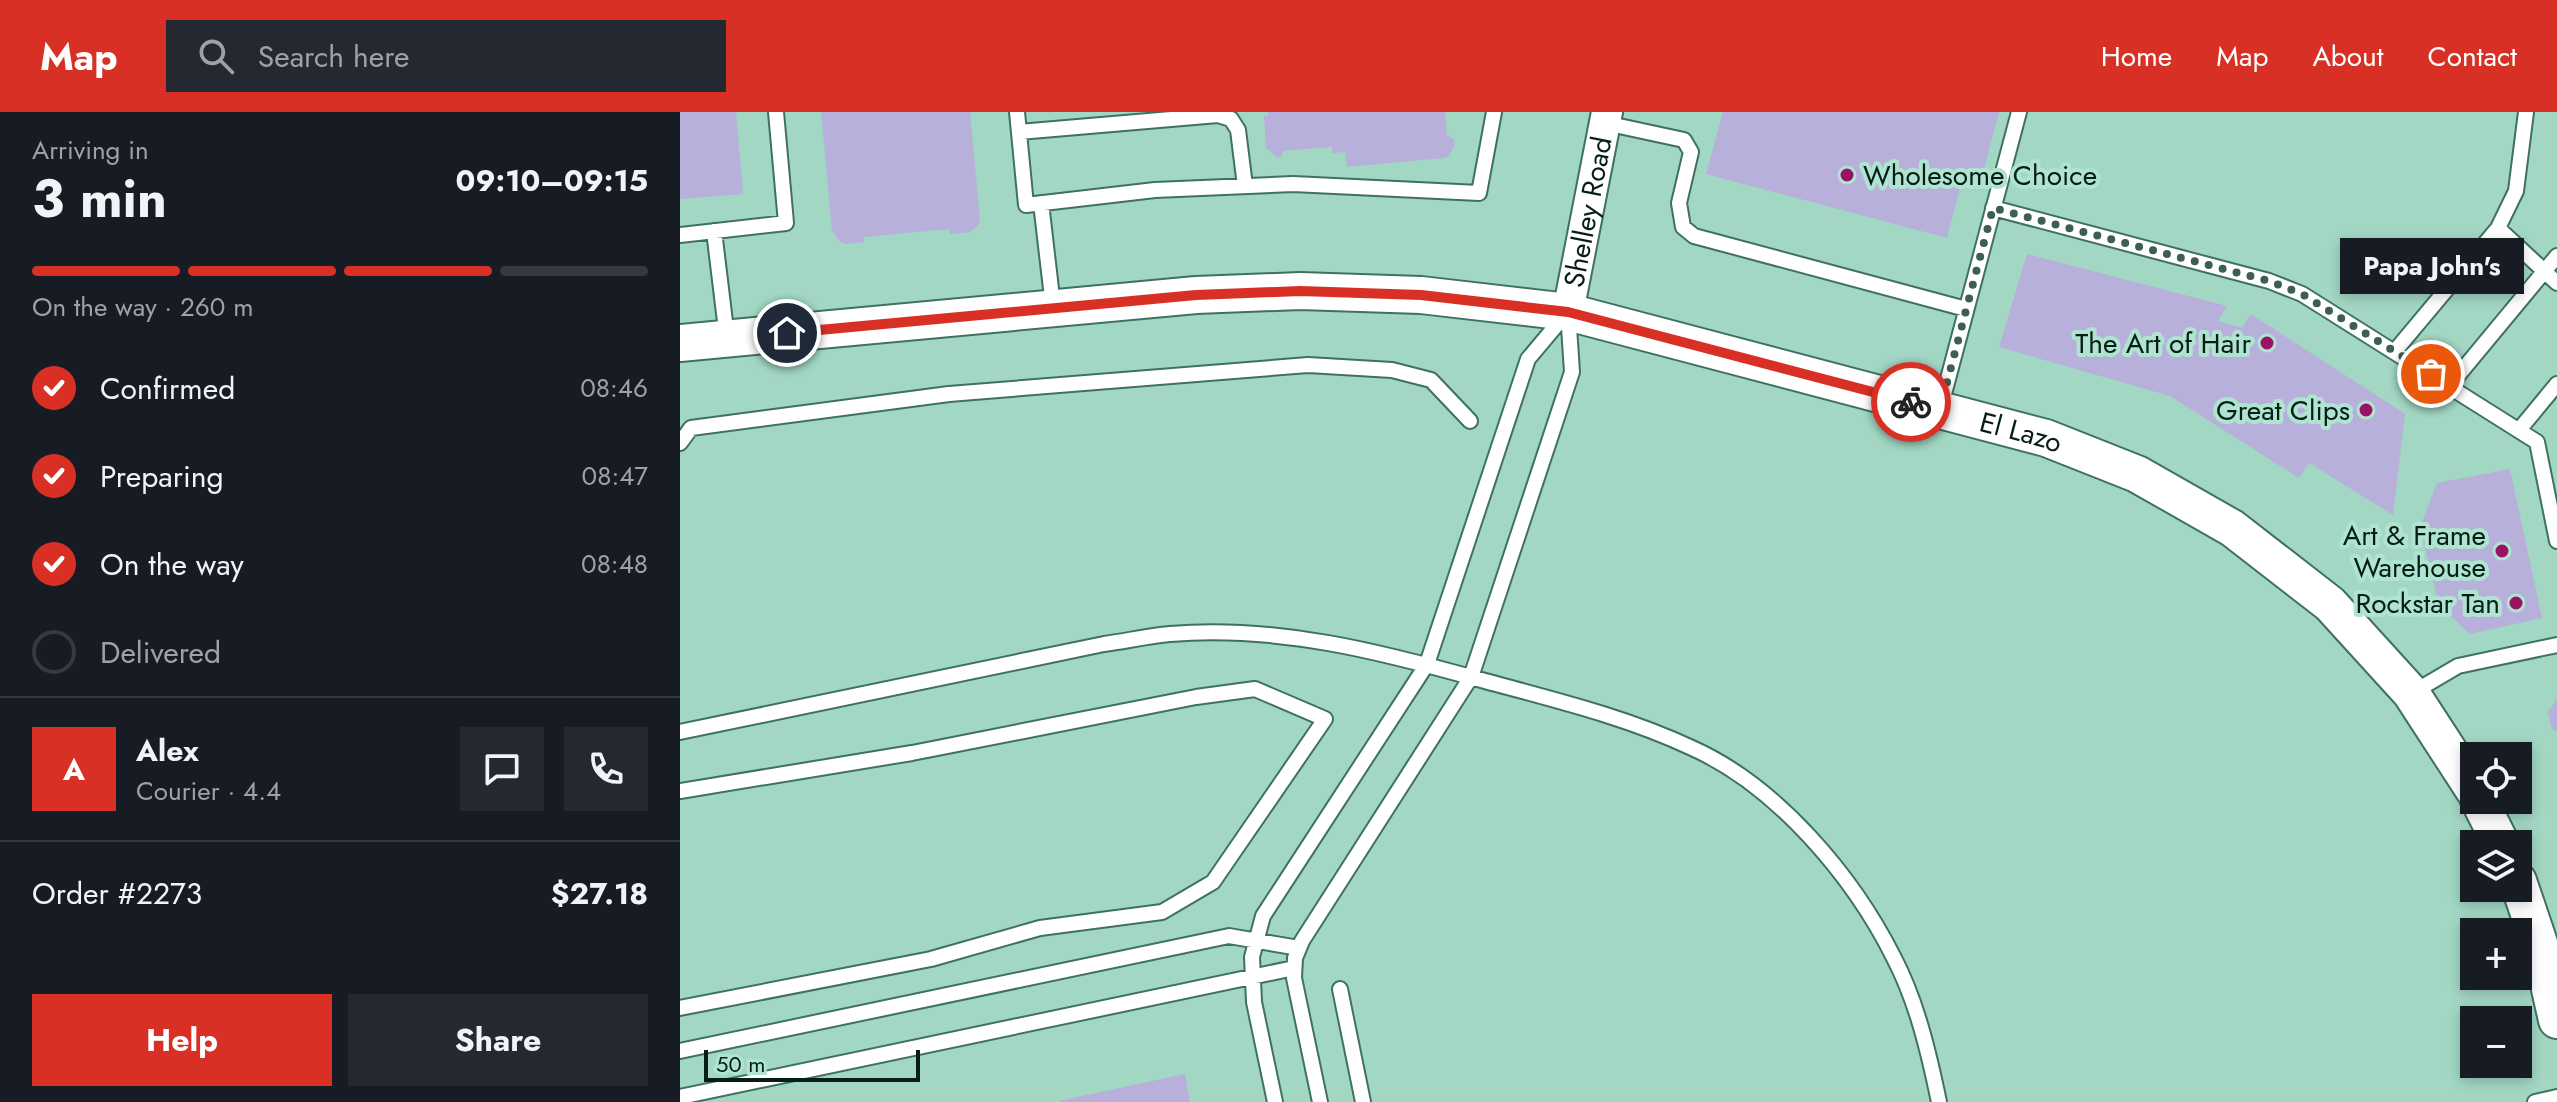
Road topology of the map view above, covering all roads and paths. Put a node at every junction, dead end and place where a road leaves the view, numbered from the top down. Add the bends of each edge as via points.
1 (776, 112) edge
2 (1017, 112) edge
3 (1494, 112) edge
4 (2019, 112) edge
5 (2526, 112) edge
6 (1606, 118) edge
7 (1019, 132) junction
8 (1245, 186) junction
9 (1041, 203) junction
10 (1993, 208) junction
11 (2498, 228) junction
12 (714, 231) junction
13 (680, 235) edge
14 (2557, 256) edge
15 (2546, 270) junction
16 (2557, 283) edge
17 (1053, 307) junction
18 (1966, 309) junction
19 (1568, 312) junction
20 (727, 339) junction
21 (680, 343) edge
22 (2395, 351) junction
23 (2557, 384) edge
24 (2450, 385) junction
25 (1940, 409) junction
26 (1470, 421) dead end
27 (2519, 430) junction
28 (680, 443) edge
29 (2557, 541) edge
30 (2557, 645) edge
31 (1427, 664) junction
32 (1471, 677) junction
33 (2411, 693) junction
34 (680, 732) edge
35 (2460, 768) edge
36 (680, 791) edge
37 (2528, 902) edge
38 (1257, 941) junction
39 (2549, 947) edge
40 (1299, 948) junction
41 (1294, 968) junction
42 (1253, 977) junction
43 (1340, 989) dead end
44 (680, 1008) edge
45 (2557, 1020) edge
46 (680, 1051) edge
47 (680, 1097) edge
48 (2557, 1097) edge
49 (1275, 1102) edge
50 (1320, 1102) edge
51 (1363, 1102) edge
52 (1939, 1102) edge
53 (2535, 1102) edge

1 - 12 lane via 786,223
2 - 7 lane
3 - 8 lane via 1479,193
4 - 10 lane
5 - 11 lane via 2516,191
6 - 18 lane via 1684,140 1691,152 1679,203 1683,227 1694,236
6 - 19 street, Shelley Road
7 - 8 lane via 1218,115 1231,119 1238,130
7 - 9 lane via 1026,205
8 - 9 lane
9 - 17 lane
10 - 18 lane
10 - 22 lane via 2269,281 2302,294
11 - 15 lane
11 - 22 lane
12 - 13 lane
12 - 20 lane
14 - 15 lane
15 - 16 lane
15 - 24 lane
17 - 19 street, El Lazo via 1300,291 1421,295
17 - 20 street, El Lazo
18 - 25 lane
19 - 25 street, El Lazo
19 - 31 lane via 1528,359
19 - 32 lane via 1572,372
20 - 21 street, El Lazo
22 - 24 lane
23 - 27 lane
24 - 27 lane
25 - 33 street, El Lazo via 2046,438 2137,474 2232,528 2330,604
26 - 28 lane via 1431,380 1392,370 1308,365 949,394 691,428
27 - 29 lane via 2537,442
30 - 33 lane via 2458,666
31 - 32 lane
31 - 34 lane via 1320,640 1250,633 1170,634
31 - 38 lane via 1263,916
32 - 40 lane
32 - 52 lane via 1619,718 1694,748 1788,815 1845,877 1895,959 1930,1059
33 - 35 street, El Lazo
36 - 44 lane via 1255,689 1325,719 1213,882 1162,912 1040,928 931,959
37 - 39 street
38 - 40 lane
38 - 42 lane
38 - 46 lane via 1229,936
39 - 45 street
40 - 41 lane
41 - 42 lane
41 - 50 lane
42 - 47 lane
42 - 49 lane
43 - 51 lane
48 - 53 lane

